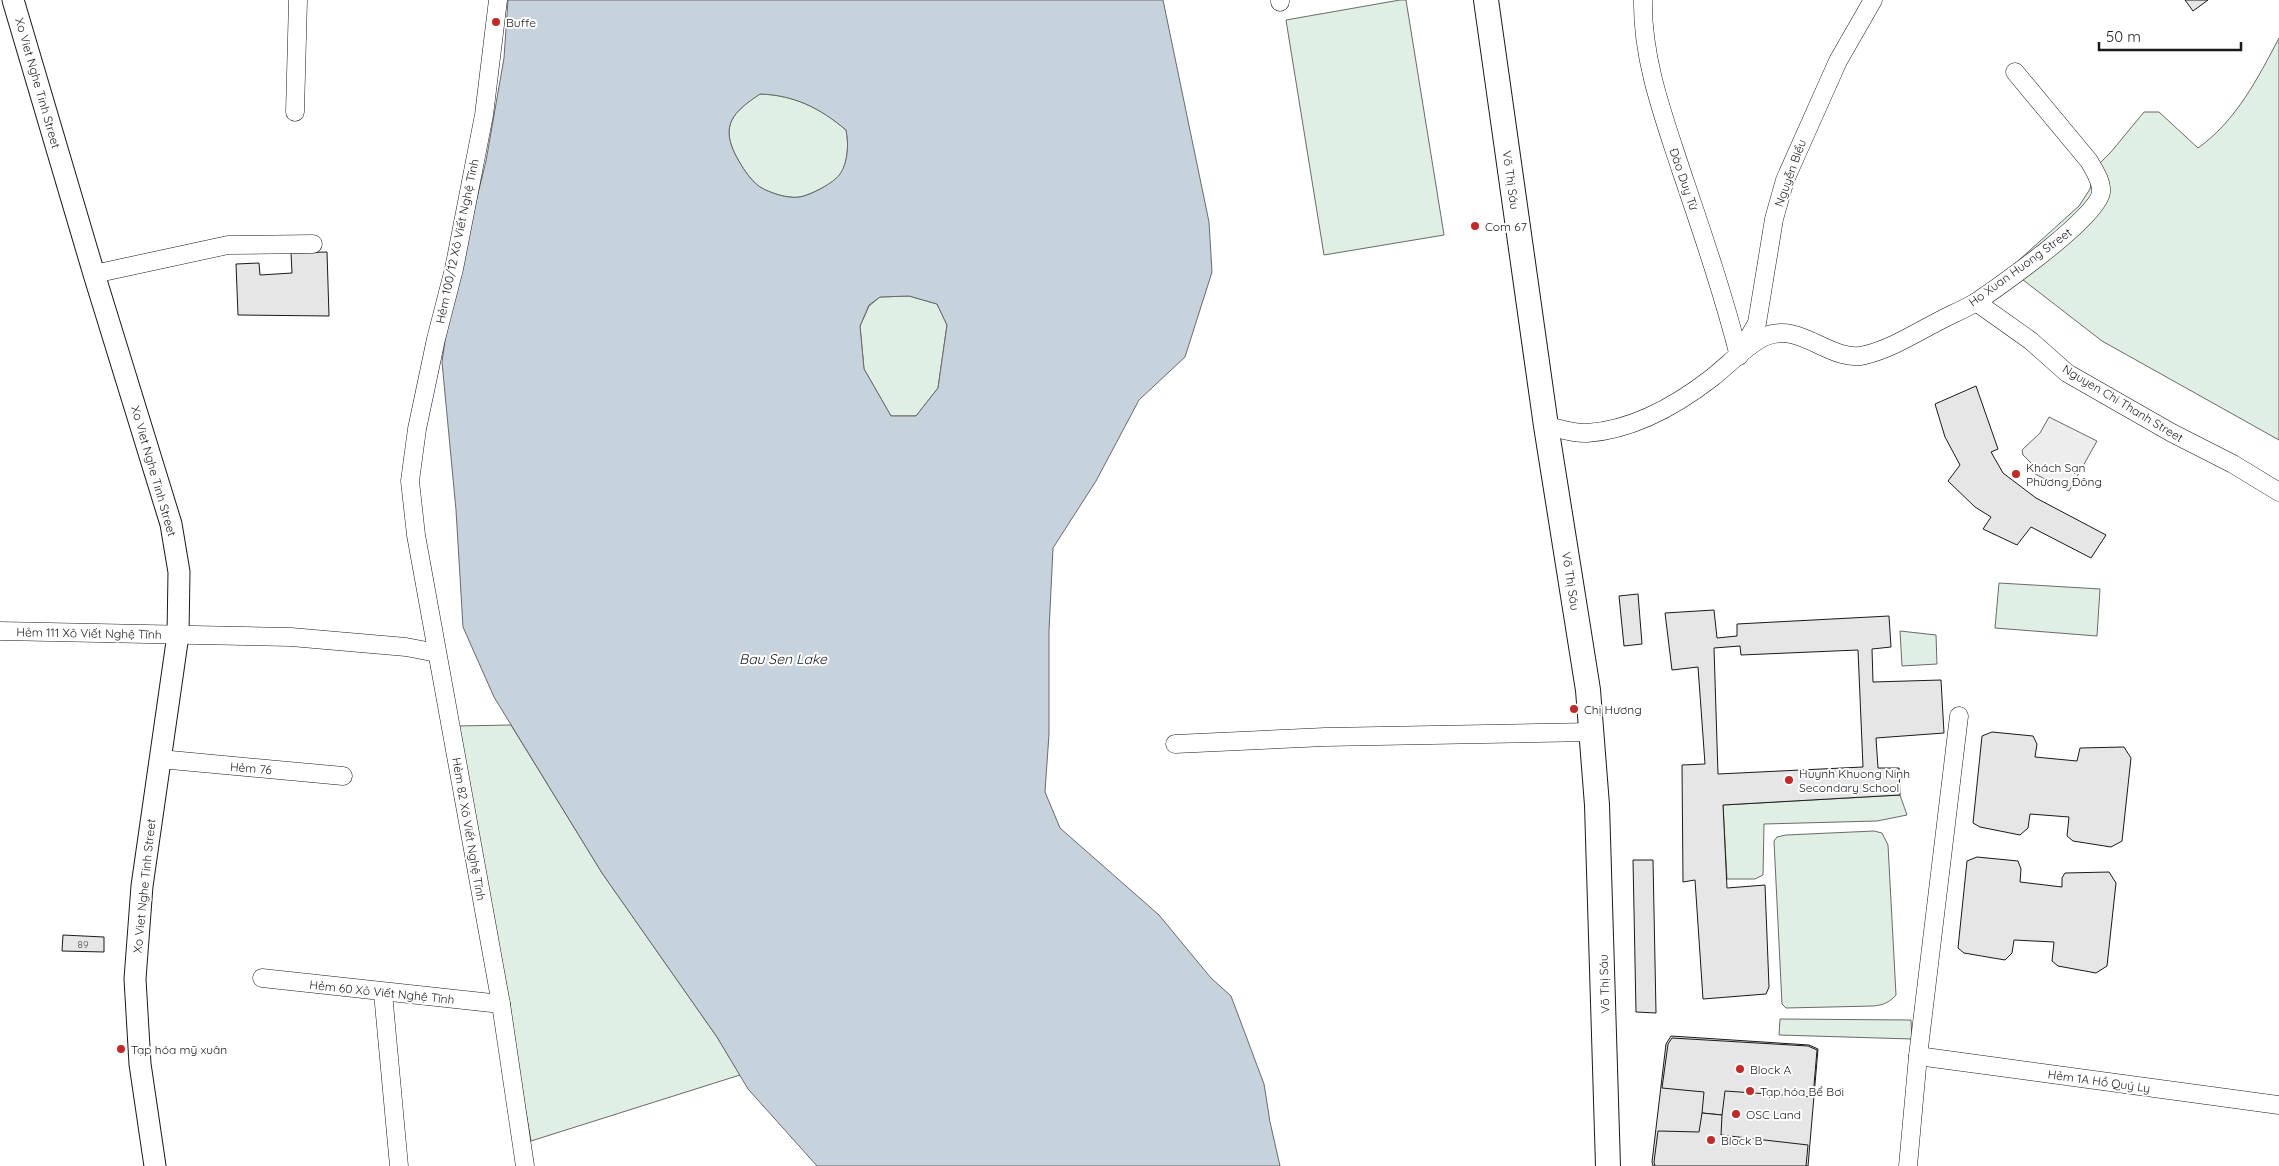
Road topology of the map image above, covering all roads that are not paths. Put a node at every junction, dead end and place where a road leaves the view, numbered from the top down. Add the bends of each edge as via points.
1 (14, 0) edge
2 (298, 0) edge
3 (498, 0) edge
4 (1486, 0) edge
5 (1643, 0) edge
6 (1873, 0) edge
7 (2016, 72) dead end
8 (295, 112) dead end
9 (313, 244) dead end
10 (94, 274) junction
11 (1976, 302) junction
12 (1739, 356) junction
13 (1546, 426) junction
14 (410, 481) joint
15 (2279, 492) edge
16 (0, 631) edge
17 (178, 635) junction
18 (437, 653) junction
19 (1959, 716) dead end
20 (1592, 732) junction
21 (1175, 744) dead end
22 (160, 759) junction
23 (343, 776) dead end
24 (262, 978) dead end
25 (384, 993) junction
26 (501, 1004) junction
27 (1918, 1056) junction
28 (2279, 1105) edge
29 (155, 1166) edge
30 (399, 1166) edge
31 (525, 1166) edge
32 (1608, 1166) edge
33 (1908, 1166) edge

1 - 10 street, Xo Viet Nghe Tinh Street
2 - 8 street
3 - 14 street, Hẻm 100/12 Xô Viết Nghệ Tĩnh via 484,115 454,269 417,429
4 - 13 main road, Võ Thị Sáu
5 - 12 street, Đào Duy Từ via 1647,48 1656,95 1724,295
6 - 12 street, Nguyễn Biểu via 1838,61 1785,180 1774,219 1757,322
7 - 11 street, Ho Xuan Huong Street via 2088,160 2098,177 2101,193 2092,210 2070,231
9 - 10 street via 228,245
10 - 17 street, Xo Viet Nghe Tinh Street via 171,524 179,572
11 - 12 street, Ho Xuan Huong Street via 1863,356 1845,354 1784,332 1764,337
11 - 15 street, Nguyen Chi Thanh Street via 2031,341 2067,373
12 - 13 street, Ho Xuan Huong Street via 1699,388 1664,410 1629,425 1585,433
13 - 20 main road, Võ Thị Sáu via 1580,633
14 - 18 street, Hẻm 82 Xô Viết Nghệ Tĩnh via 412,510
16 - 17 street, Hẻm 111 Xô Viết Nghệ Tĩnh
17 - 18 street via 291,637 406,647
17 - 22 street, Xo Viet Nghe Tinh Street
18 - 26 street, Hẻm 82 Xô Viết Nghệ Tĩnh
19 - 27 street
20 - 21 street via 1325,737
20 - 32 main road, Võ Thị Sáu via 1600,865
22 - 23 street, Hẻm 76
22 - 29 street, Xo Viet Nghe Tinh Street via 142,886 135,979 140,1064
24 - 25 street, Hẻm 60 Xô Viết Nghệ Tĩnh
25 - 26 street, Hẻm 60 Xô Viết Nghệ Tĩnh
25 - 30 street
26 - 31 street, Hẻm 82 Xô Viết Nghệ Tĩnh
27 - 28 street, Hẻm 1A Hồ Quý Ly
27 - 33 street

